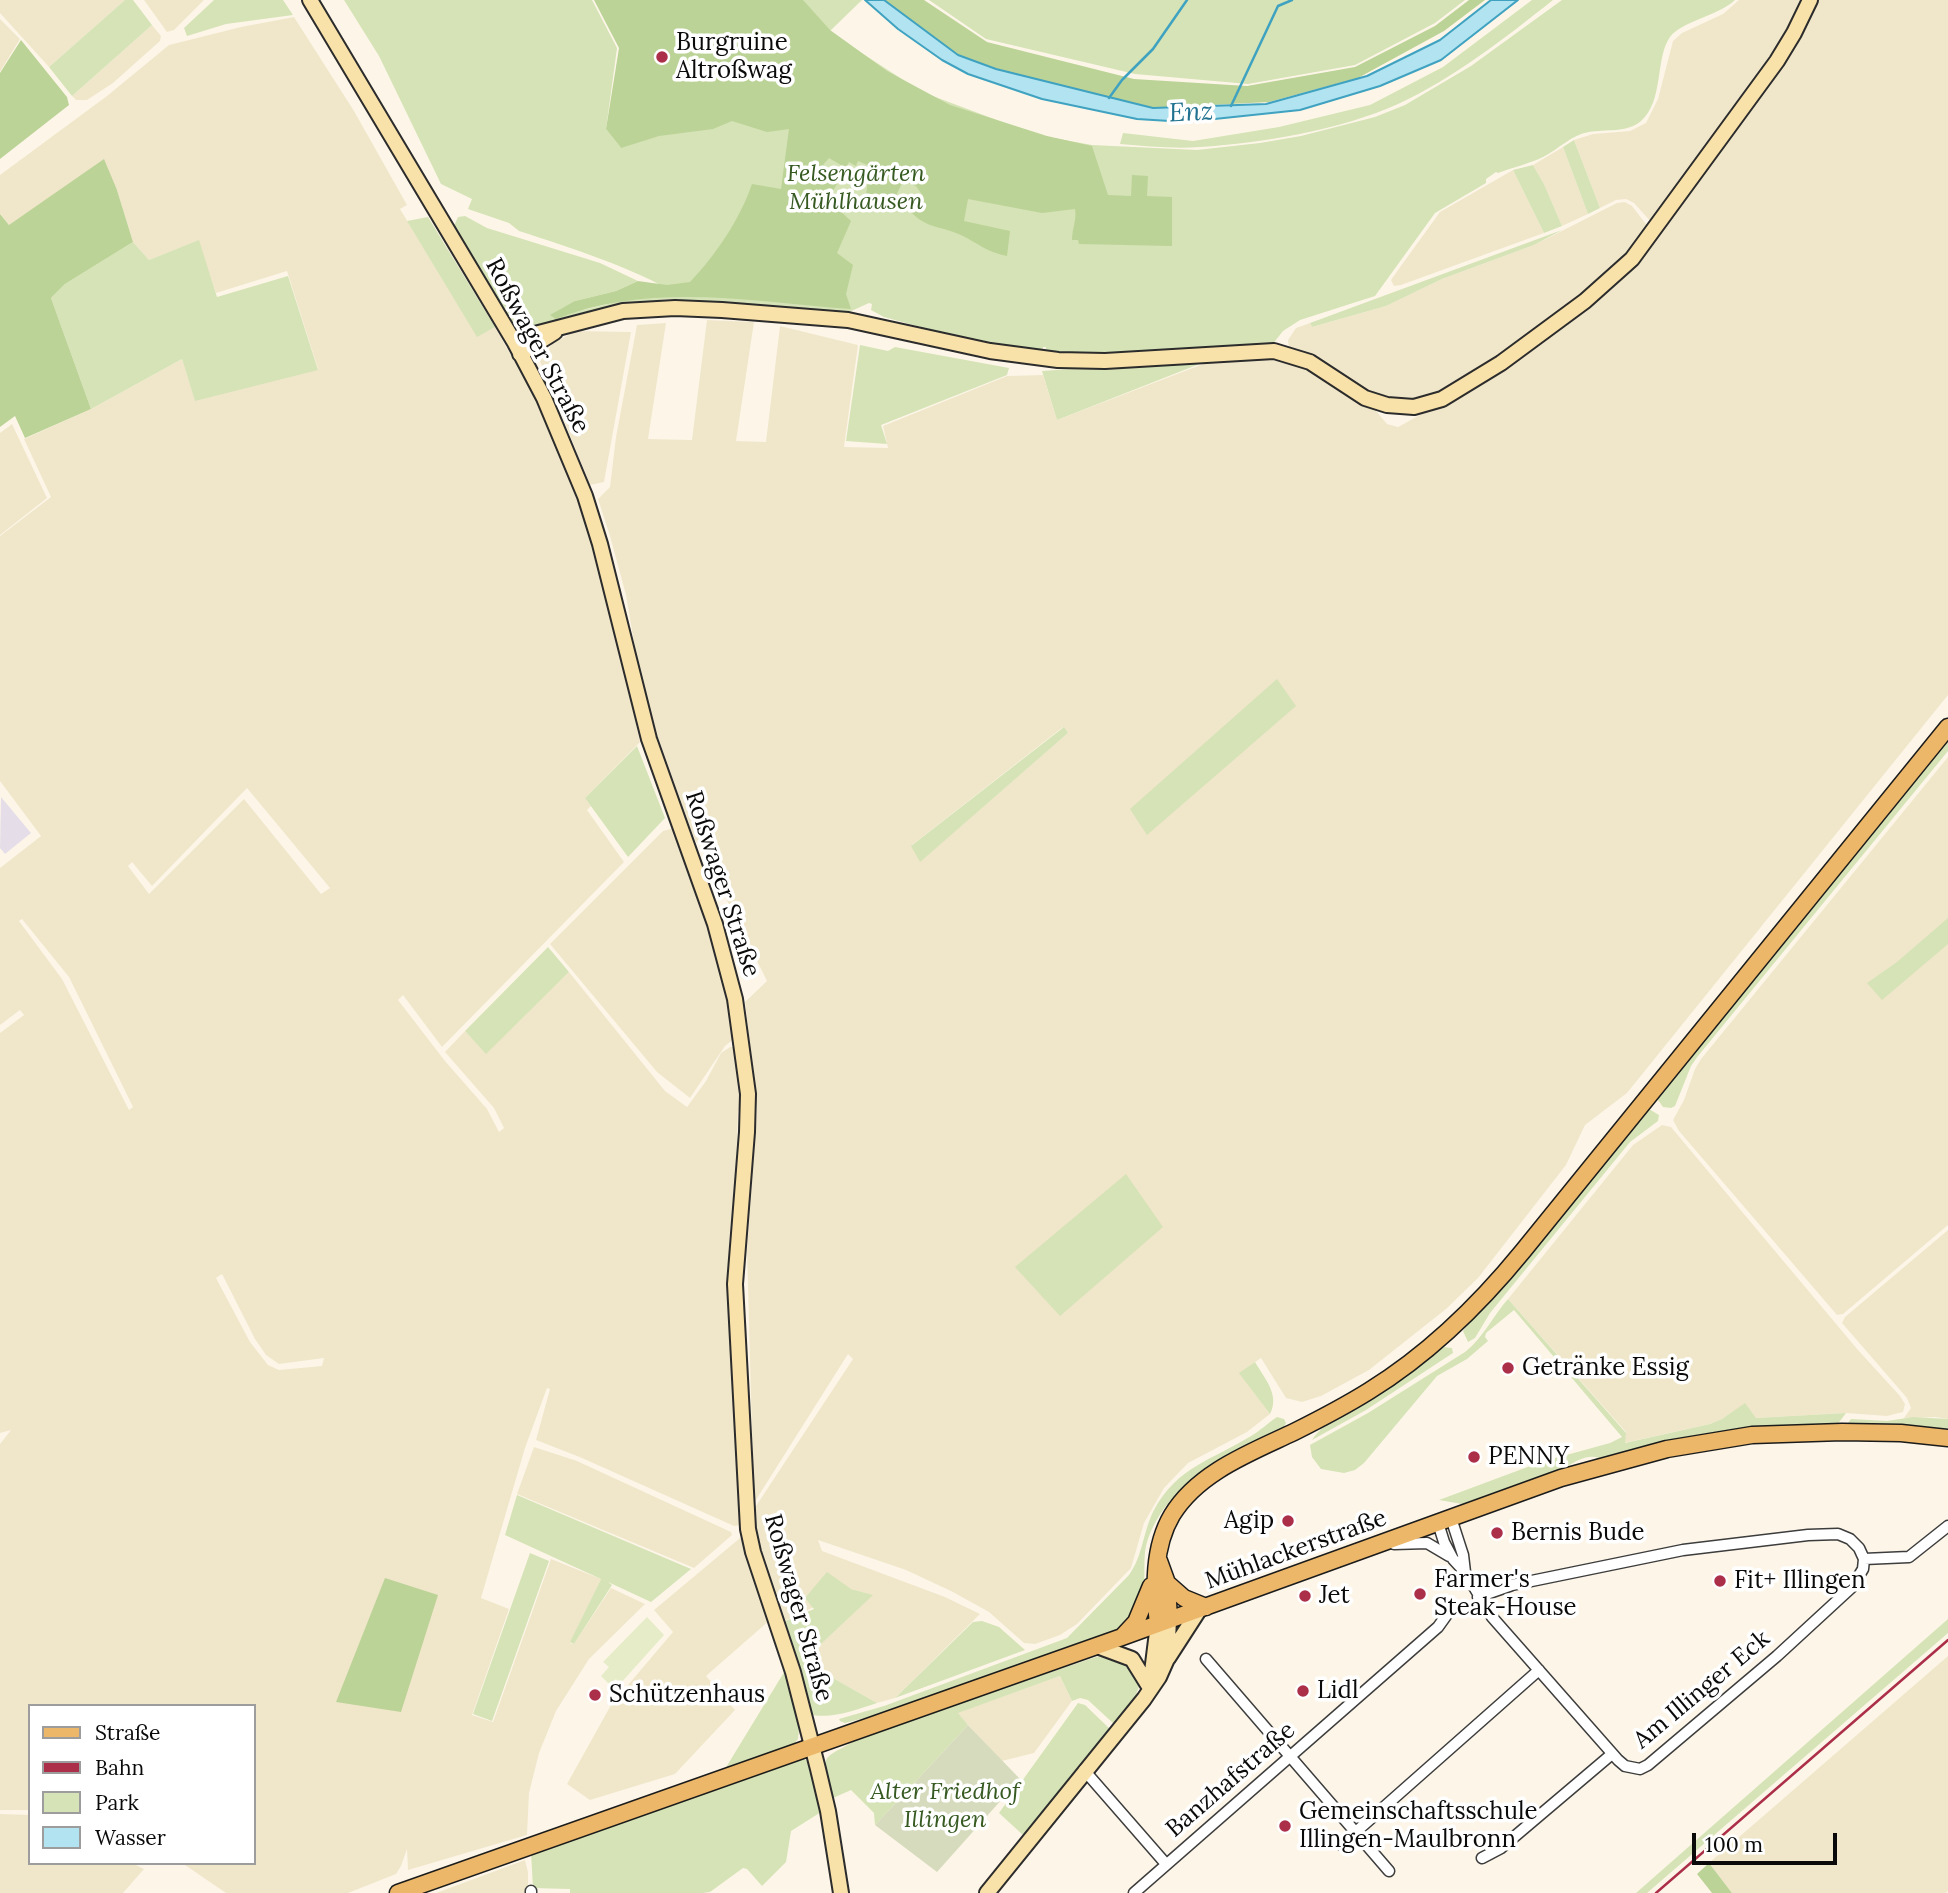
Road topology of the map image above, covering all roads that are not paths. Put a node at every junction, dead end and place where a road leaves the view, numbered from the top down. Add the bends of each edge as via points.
1 (310, 0) edge
2 (1810, 0) edge
3 (518, 349) junction
4 (1948, 727) edge
5 (1948, 1438) edge
6 (1444, 1520) junction
7 (1948, 1525) edge
8 (1376, 1546) junction
9 (1453, 1559) junction
10 (1864, 1559) junction
11 (1465, 1573) junction
12 (1161, 1580) junction
13 (1478, 1597) junction
14 (1202, 1608) junction
15 (1448, 1614) dead end
16 (1164, 1622) junction
17 (1122, 1637) junction
18 (1097, 1646) junction
19 (1167, 1659) junction
20 (1206, 1659) dead end
21 (1539, 1670) junction
22 (1150, 1688) junction
23 (811, 1746) junction
24 (1612, 1754) junction
25 (1291, 1755) junction
26 (1084, 1770) junction
27 (1356, 1832) junction
28 (1342, 1845) dead end
29 (1482, 1858) dead end
30 (1166, 1864) junction
31 (1389, 1871) dead end
32 (838, 1891) edge
33 (398, 1893) edge
34 (987, 1893) edge
35 (1134, 1893) edge

1 - 3 street, Roßwager Straße
2 - 3 street via 1777,61 1632,259 1521,349 1467,385 1424,405 1396,407 1375,402 1310,362 1274,351 1105,361 1044,359 848,320 693,308 623,311 560,328
3 - 23 street, Roßwager Straße via 585,496 649,739 715,924 735,999 748,1094 735,1284 746,1516
4 - 12 main road via 1482,1299 1391,1377 1224,1467 1193,1490 1166,1526 1158,1560
5 - 6 main road, Mühlackerstraße via 1842,1432 1708,1441 1561,1478
6 - 8 main road, Mühlackerstraße
6 - 9 street via 1444,1542
6 - 11 street via 1463,1555
7 - 10 street via 1909,1557
8 - 9 street via 1427,1543
8 - 14 main road, Mühlackerstraße
9 - 11 street
10 - 13 street via 1850,1539 1838,1534 1808,1535 1655,1555 1512,1585
10 - 24 street, Am Illinger Eck via 1846,1592 1648,1765 1633,1769
11 - 13 street, Am Illinger Eck
12 - 14 main road
12 - 16 main road
12 - 17 main road
13 - 21 street, Am Illinger Eck
14 - 16 main road, Mühlackerstraße
14 - 19 street
15 - 25 street, Banzhafstraße
16 - 17 main road, Mühlackerstraße
16 - 19 street
16 - 22 street
17 - 18 main road, Mühlackerstraße
18 - 22 street via 1132,1658
18 - 23 main road, Mühlackerstraße
19 - 22 street
20 - 25 street
21 - 24 street, Am Illinger Eck
21 - 27 street
22 - 26 street
23 - 32 street, Roßwager Straße via 828,1811
23 - 33 main road, Mühlackerstraße
24 - 29 street via 1501,1848
25 - 27 street
25 - 30 street, Banzhafstraße
26 - 30 street
26 - 34 street
27 - 28 street
27 - 31 street
30 - 35 street, Banzhafstraße

